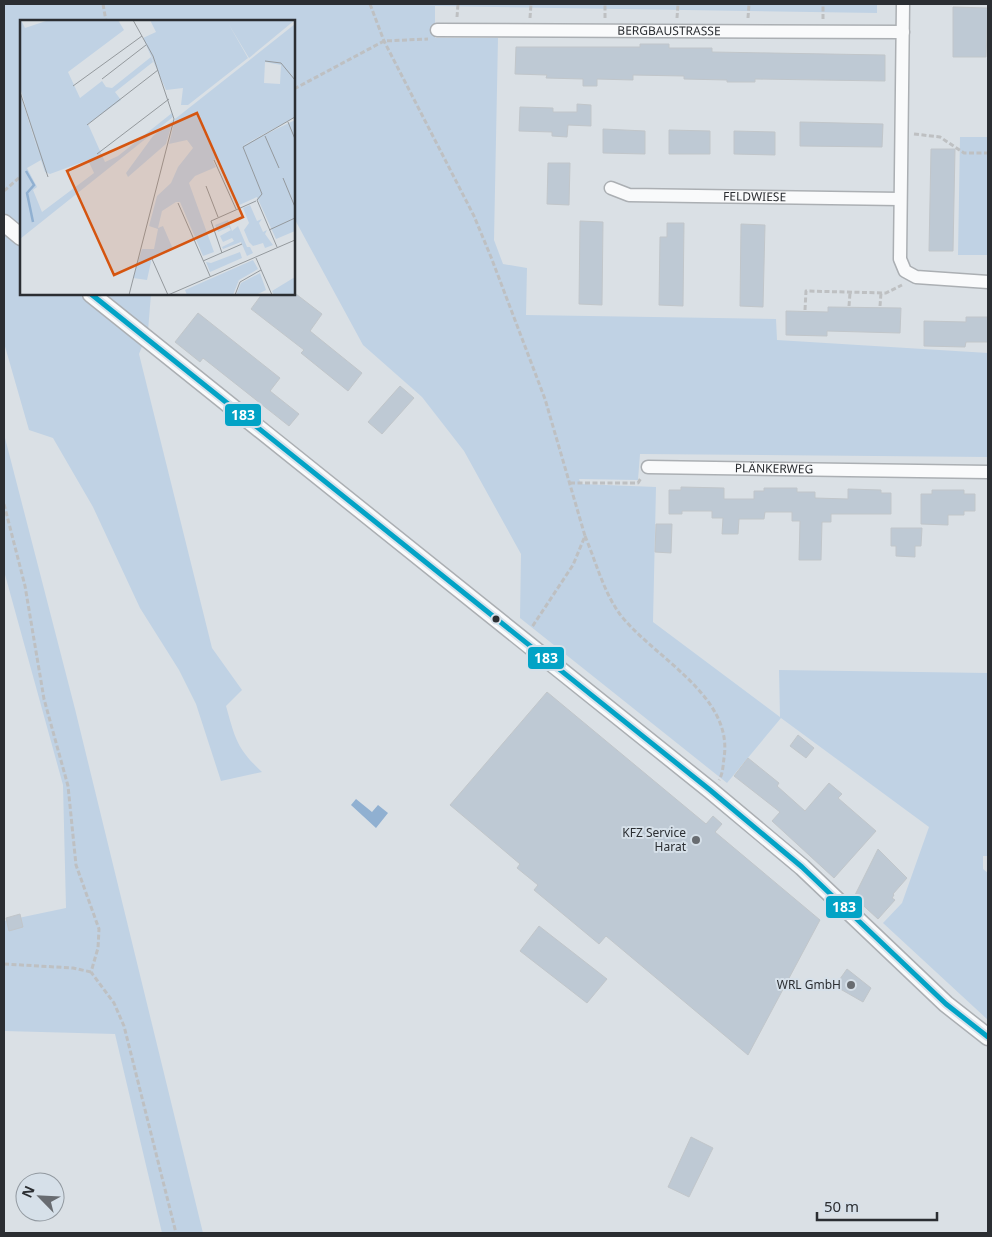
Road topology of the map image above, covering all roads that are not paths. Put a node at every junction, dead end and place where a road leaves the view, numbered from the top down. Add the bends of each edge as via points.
1 (903, 4) edge
2 (437, 30) road end
3 (903, 32) junction
4 (611, 188) dead end
5 (900, 199) junction
6 (4, 223) edge
7 (20, 236) edge
8 (988, 282) edge
9 (93, 295) edge
10 (648, 467) road end
11 (988, 472) edge
12 (988, 1037) edge

1 - 3 street
2 - 3 street, BERGBAUSTRASSE
3 - 5 street
4 - 5 street, FELDWIESE via 629,195
5 - 8 street via 900,258 905,271 916,277
6 - 7 street
9 - 12 street via 710,790 802,867 946,1004
10 - 11 street, PLÄNKERWEG

